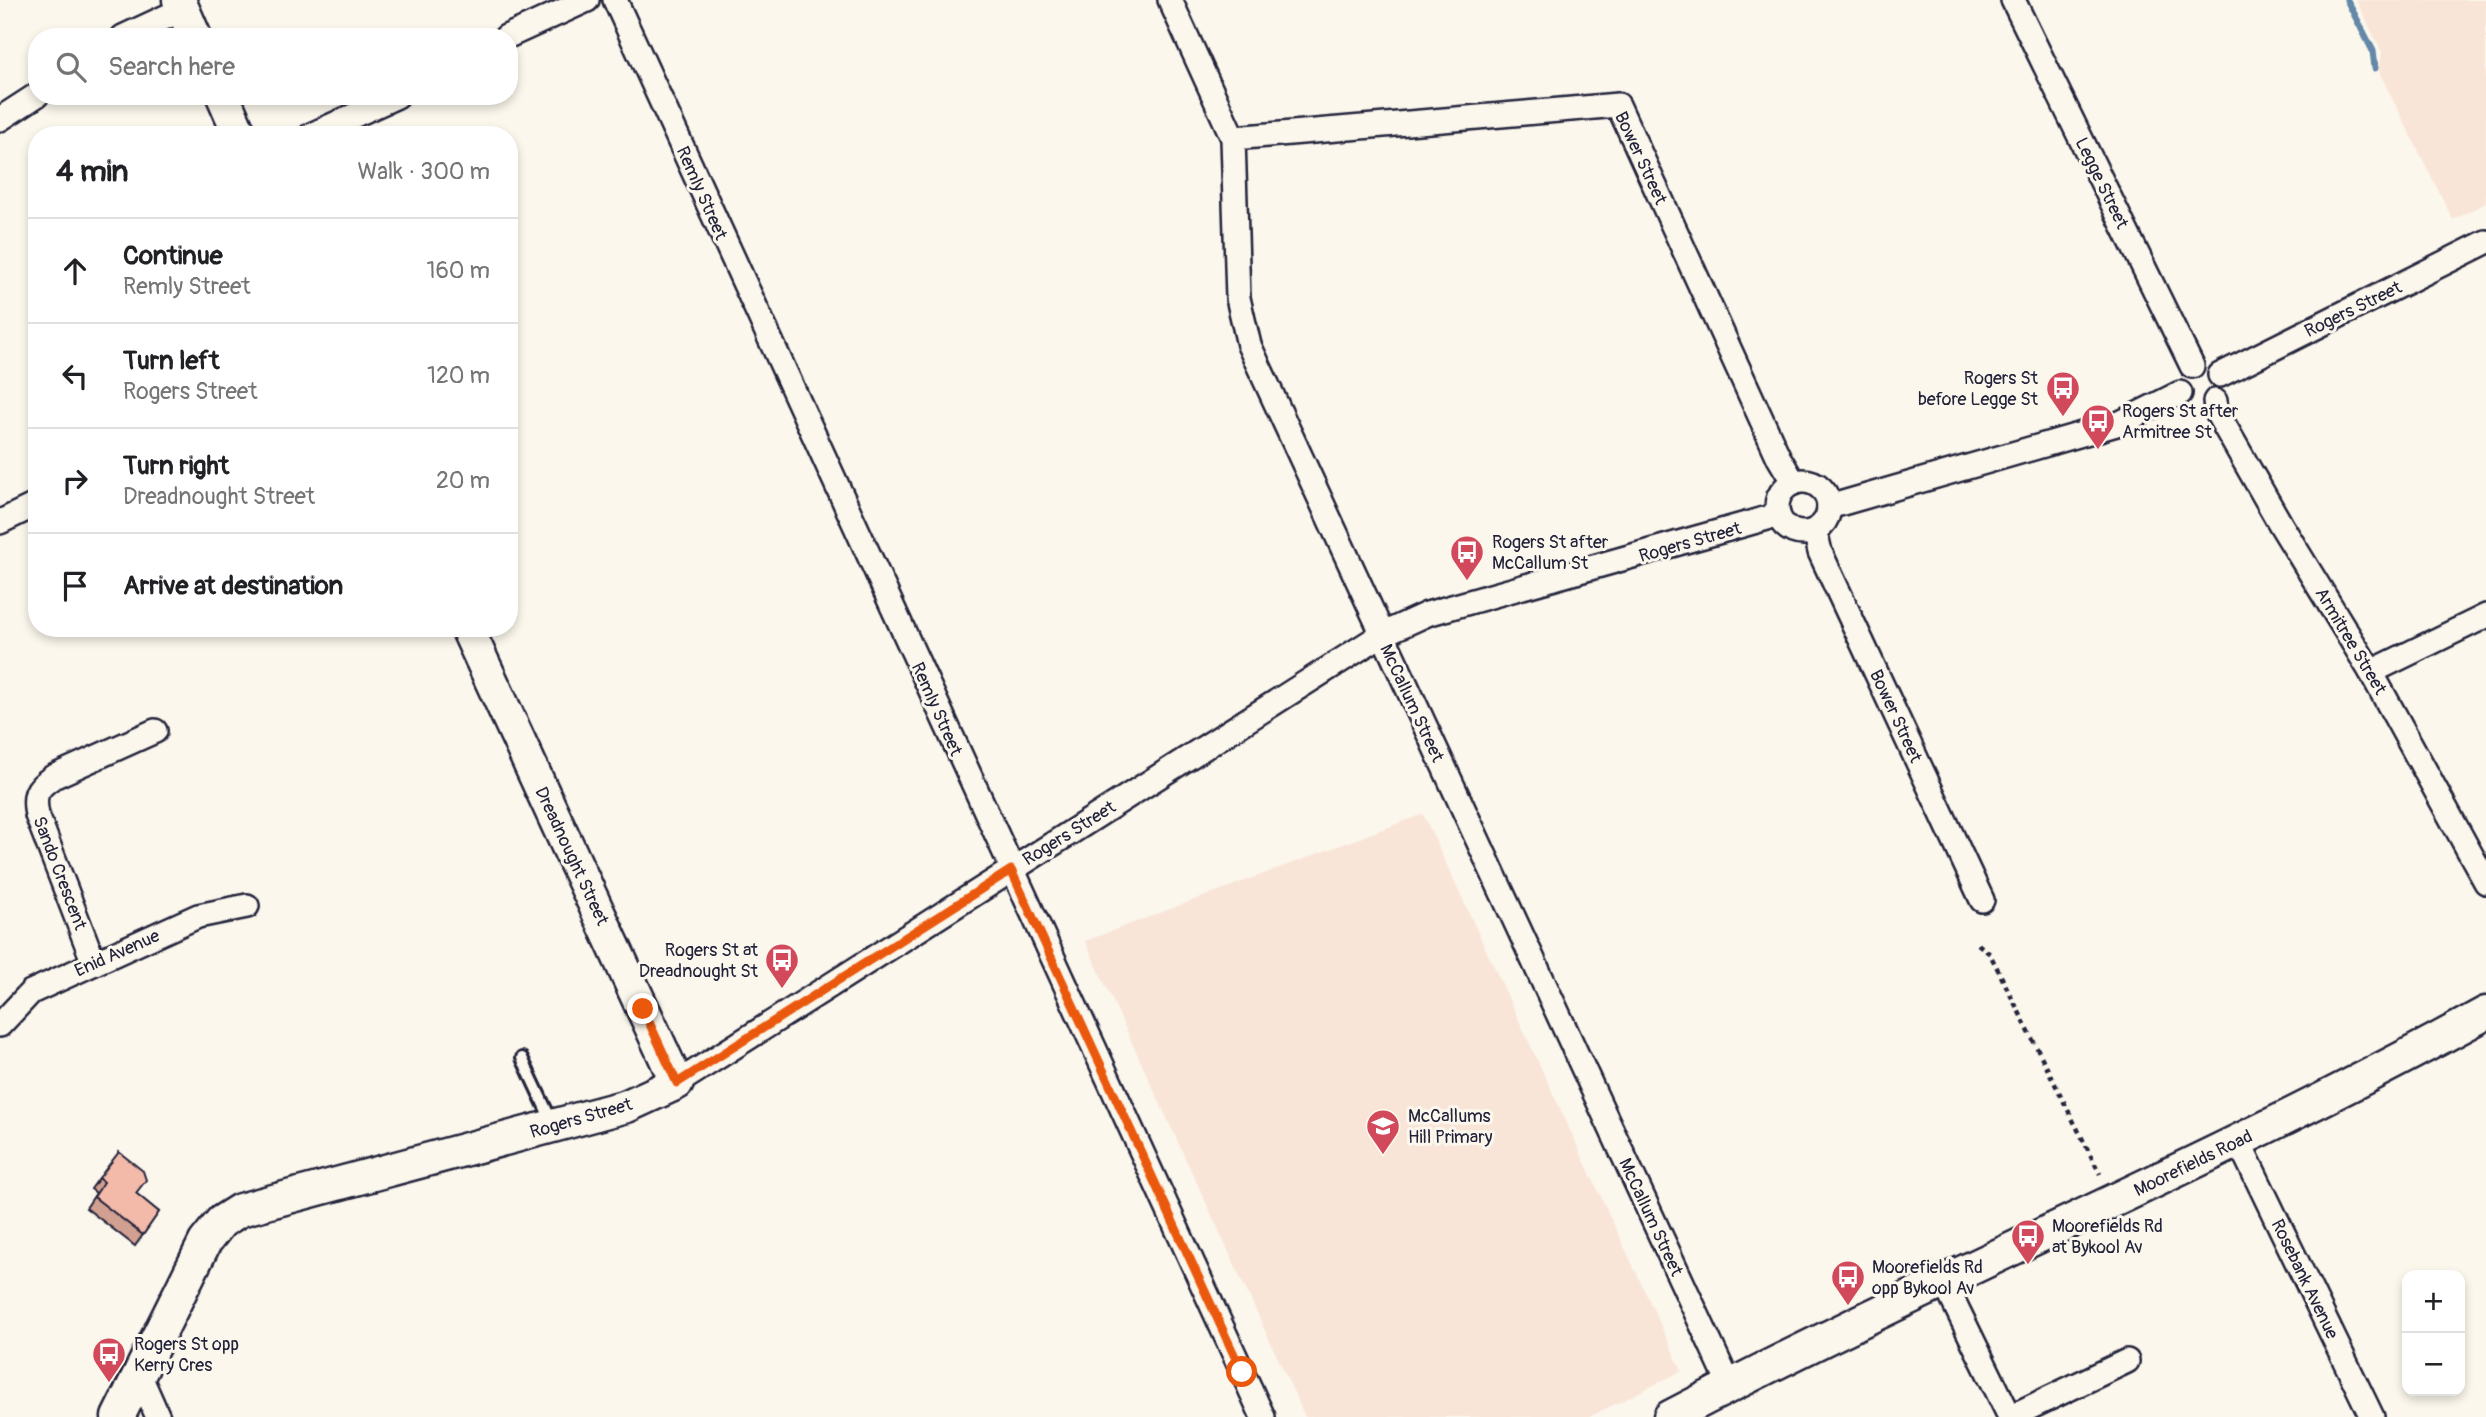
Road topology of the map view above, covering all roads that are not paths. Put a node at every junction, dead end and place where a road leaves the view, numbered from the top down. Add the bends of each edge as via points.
1 (587, 0) edge
2 (615, 0) edge
3 (1170, 0) edge
4 (2013, 0) edge
5 (186, 15) edge
6 (149, 28) edge
7 (518, 32) edge
8 (28, 101) edge
9 (226, 105) edge
10 (377, 105) edge
11 (0, 120) edge
12 (236, 126) edge
13 (332, 126) edge
14 (1233, 138) junction
15 (2486, 242) edge
16 (2192, 366) junction
17 (2220, 375) junction
18 (2180, 393) junction
19 (2215, 401) junction
20 (1794, 483) junction
21 (1829, 507) junction
22 (28, 509) edge
23 (1778, 515) junction
24 (0, 522) edge
25 (1815, 530) junction
26 (2486, 616) edge
27 (1381, 635) junction
28 (471, 637) edge
29 (2371, 673) junction
30 (155, 731) dead end
31 (1011, 870) junction
32 (2486, 882) edge
33 (1982, 900) dead end
34 (247, 906) dead end
35 (94, 963) junction
36 (2486, 1013) edge
37 (0, 1025) edge
38 (522, 1058) dead end
39 (677, 1083) junction
40 (554, 1126) junction
41 (2239, 1142) junction
42 (1945, 1284) junction
43 (2127, 1361) dead end
44 (139, 1374) junction
45 (1730, 1386) junction
46 (118, 1417) edge
47 (159, 1417) edge
48 (1263, 1417) edge
49 (1670, 1417) edge
50 (2010, 1417) edge
51 (2372, 1417) edge

1 - 7 street
2 - 31 street, Remly Street
3 - 14 street, McCallum Street
4 - 16 street, Legge Street
5 - 6 street
8 - 11 street
9 - 12 street
10 - 13 street
14 - 20 street, Bower Street via 1618,105
14 - 27 street, McCallum Street via 1238,298 1245,332
15 - 17 street, Rogers Street
16 - 17 street via 2204,364
16 - 18 street via 2179,380
17 - 19 street via 2222,389
18 - 19 street via 2196,406
18 - 21 street via 2120,423
19 - 29 street, Armitree Street via 2216,411 2281,525
20 - 21 street via 1818,486
20 - 23 street via 1782,493
21 - 25 street via 1826,521
22 - 24 street
23 - 25 street via 1793,531
23 - 27 street, Rogers Street via 1427,614
25 - 33 street, Bower Street via 1821,552
26 - 29 street
27 - 31 street, Rogers Street
27 - 45 street, McCallum Street
28 - 39 street, Dreadnought Street
29 - 32 street, Armitree Street
30 - 35 street, Sando Crescent via 53,777 38,786 34,799
31 - 39 street, Rogers Street
31 - 48 street, Remly Street
34 - 35 street, Enid Avenue via 198,916
35 - 37 street, Enid Avenue via 31,992
36 - 41 street, Moorefields Road
38 - 40 lane
39 - 40 street, Rogers Street via 627,1106
40 - 44 street, Rogers Street via 240,1210 221,1222 205,1242
41 - 42 street, Moorefields Road
41 - 51 street, Rosebank Avenue
42 - 45 street, Moorefields Road
42 - 50 street
43 - 50 street
44 - 46 street, Rogers Street
44 - 47 street
45 - 49 street, Moorefields Road

